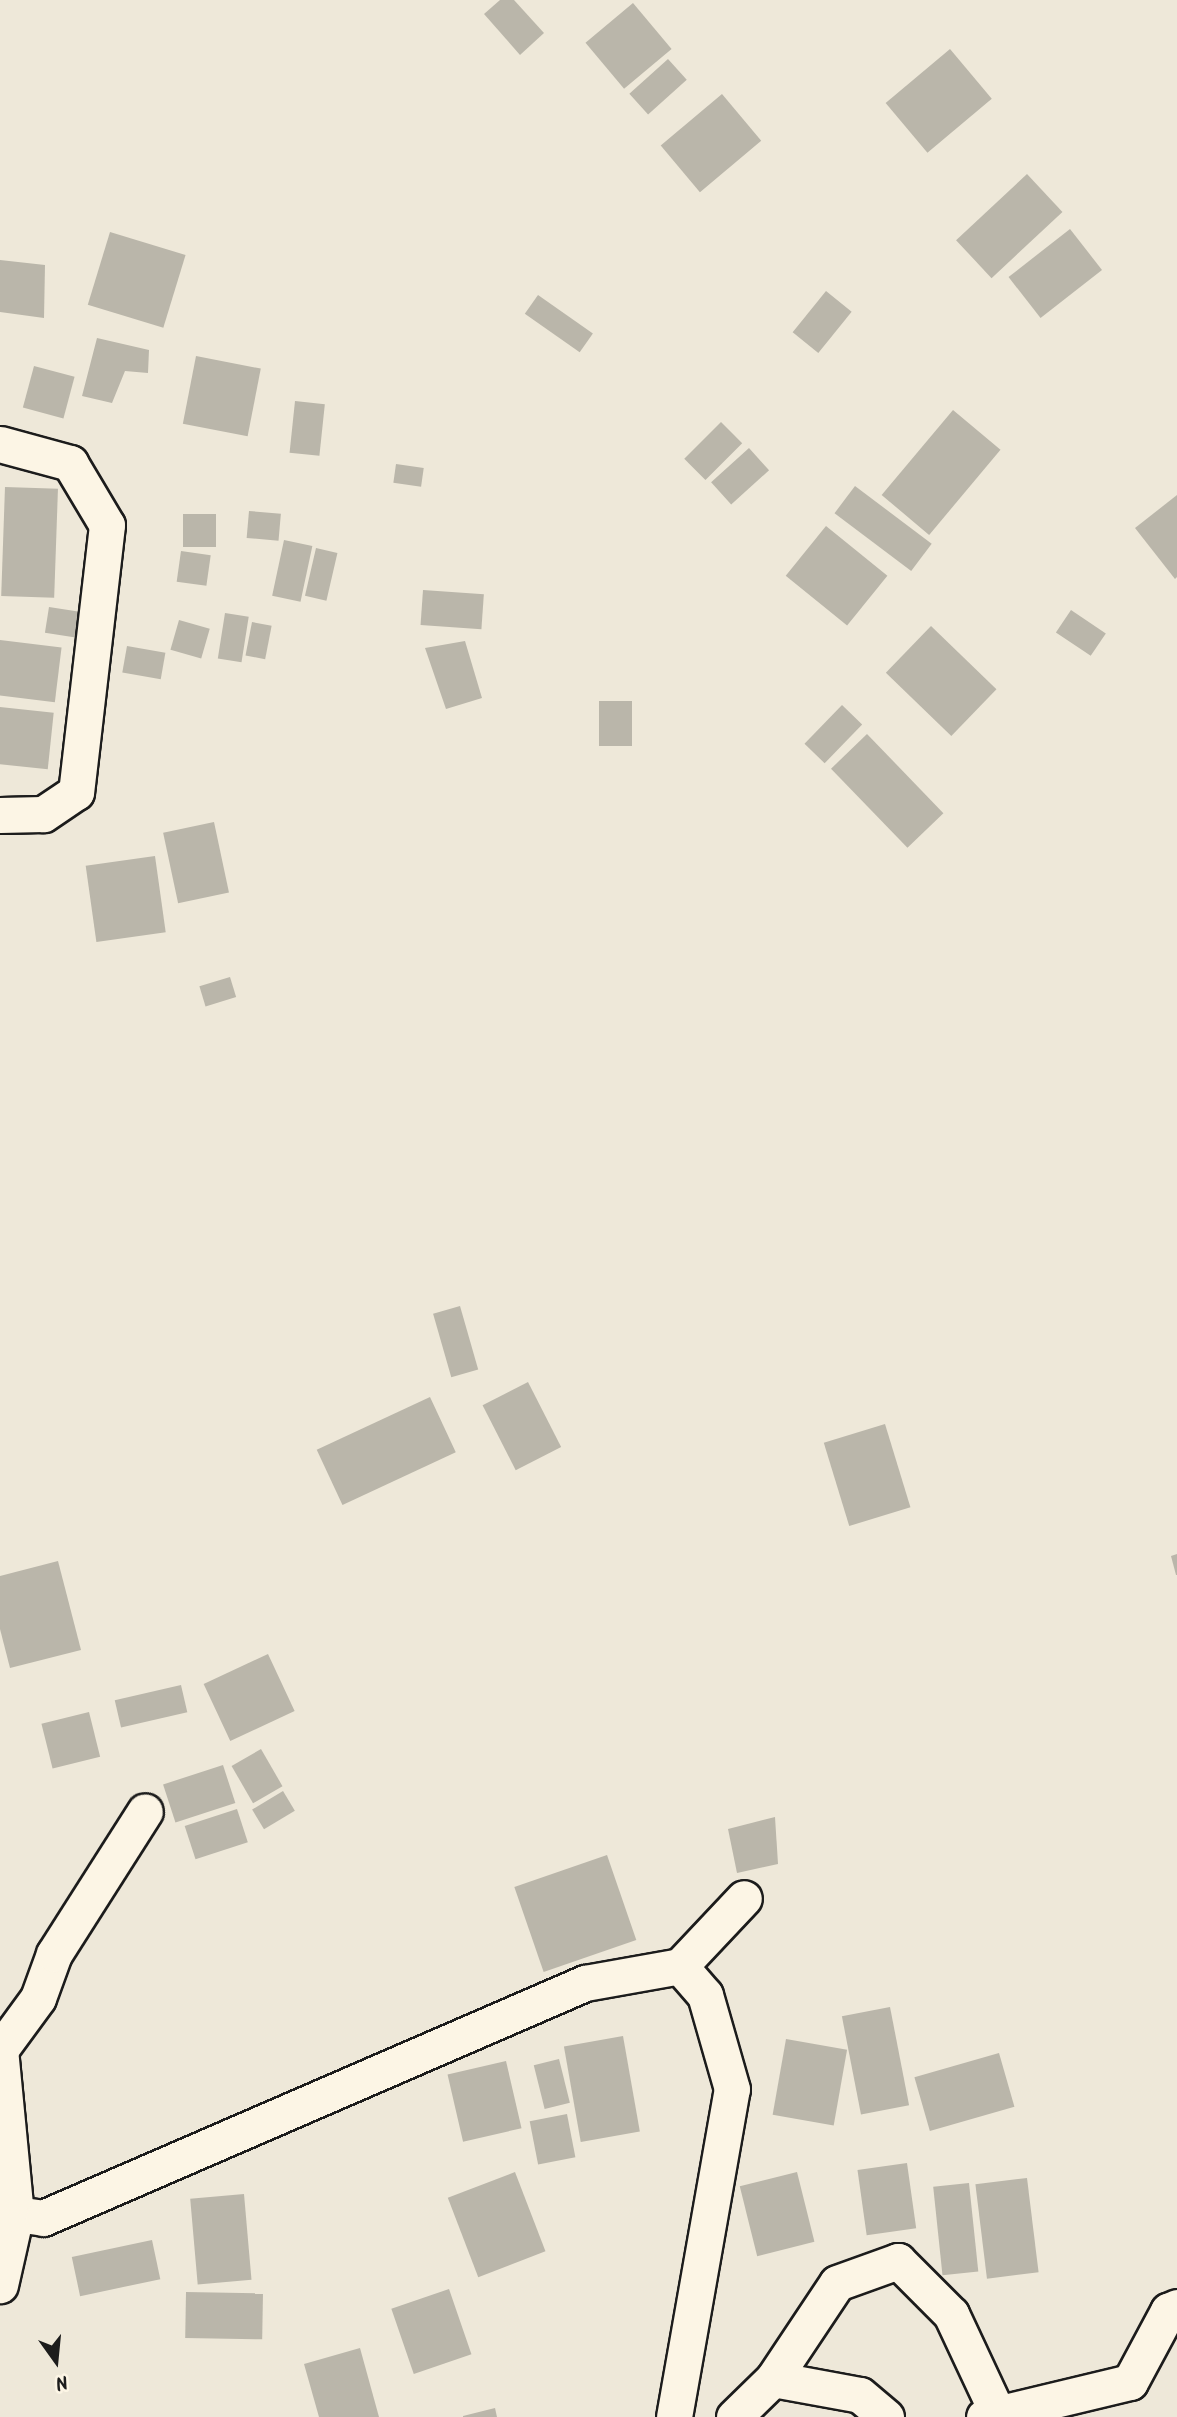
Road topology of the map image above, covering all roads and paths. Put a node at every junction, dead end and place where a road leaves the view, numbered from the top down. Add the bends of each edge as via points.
1 (0, 444) edge
2 (0, 815) edge
3 (145, 1811) dead end
4 (744, 1898) dead end
5 (680, 1966) junction
6 (0, 2050) edge
7 (16, 2214) junction
8 (0, 2285) edge
9 (1177, 2307) edge
10 (774, 2379) junction
11 (990, 2414) edge
12 (674, 2417) edge
13 (734, 2417) edge
14 (886, 2417) edge

1 - 2 street via 70,463 107,526 76,792 43,814
3 - 6 street via 54,1954 38,1998
4 - 5 street
5 - 7 street via 584,1983 43,2218
5 - 12 street via 705,1995 732,2089 707,2210
6 - 7 street
7 - 8 street
9 - 11 street via 1168,2311 1130,2382
10 - 11 street via 837,2283 898,2261 951,2314
10 - 13 street
10 - 14 street via 860,2395

